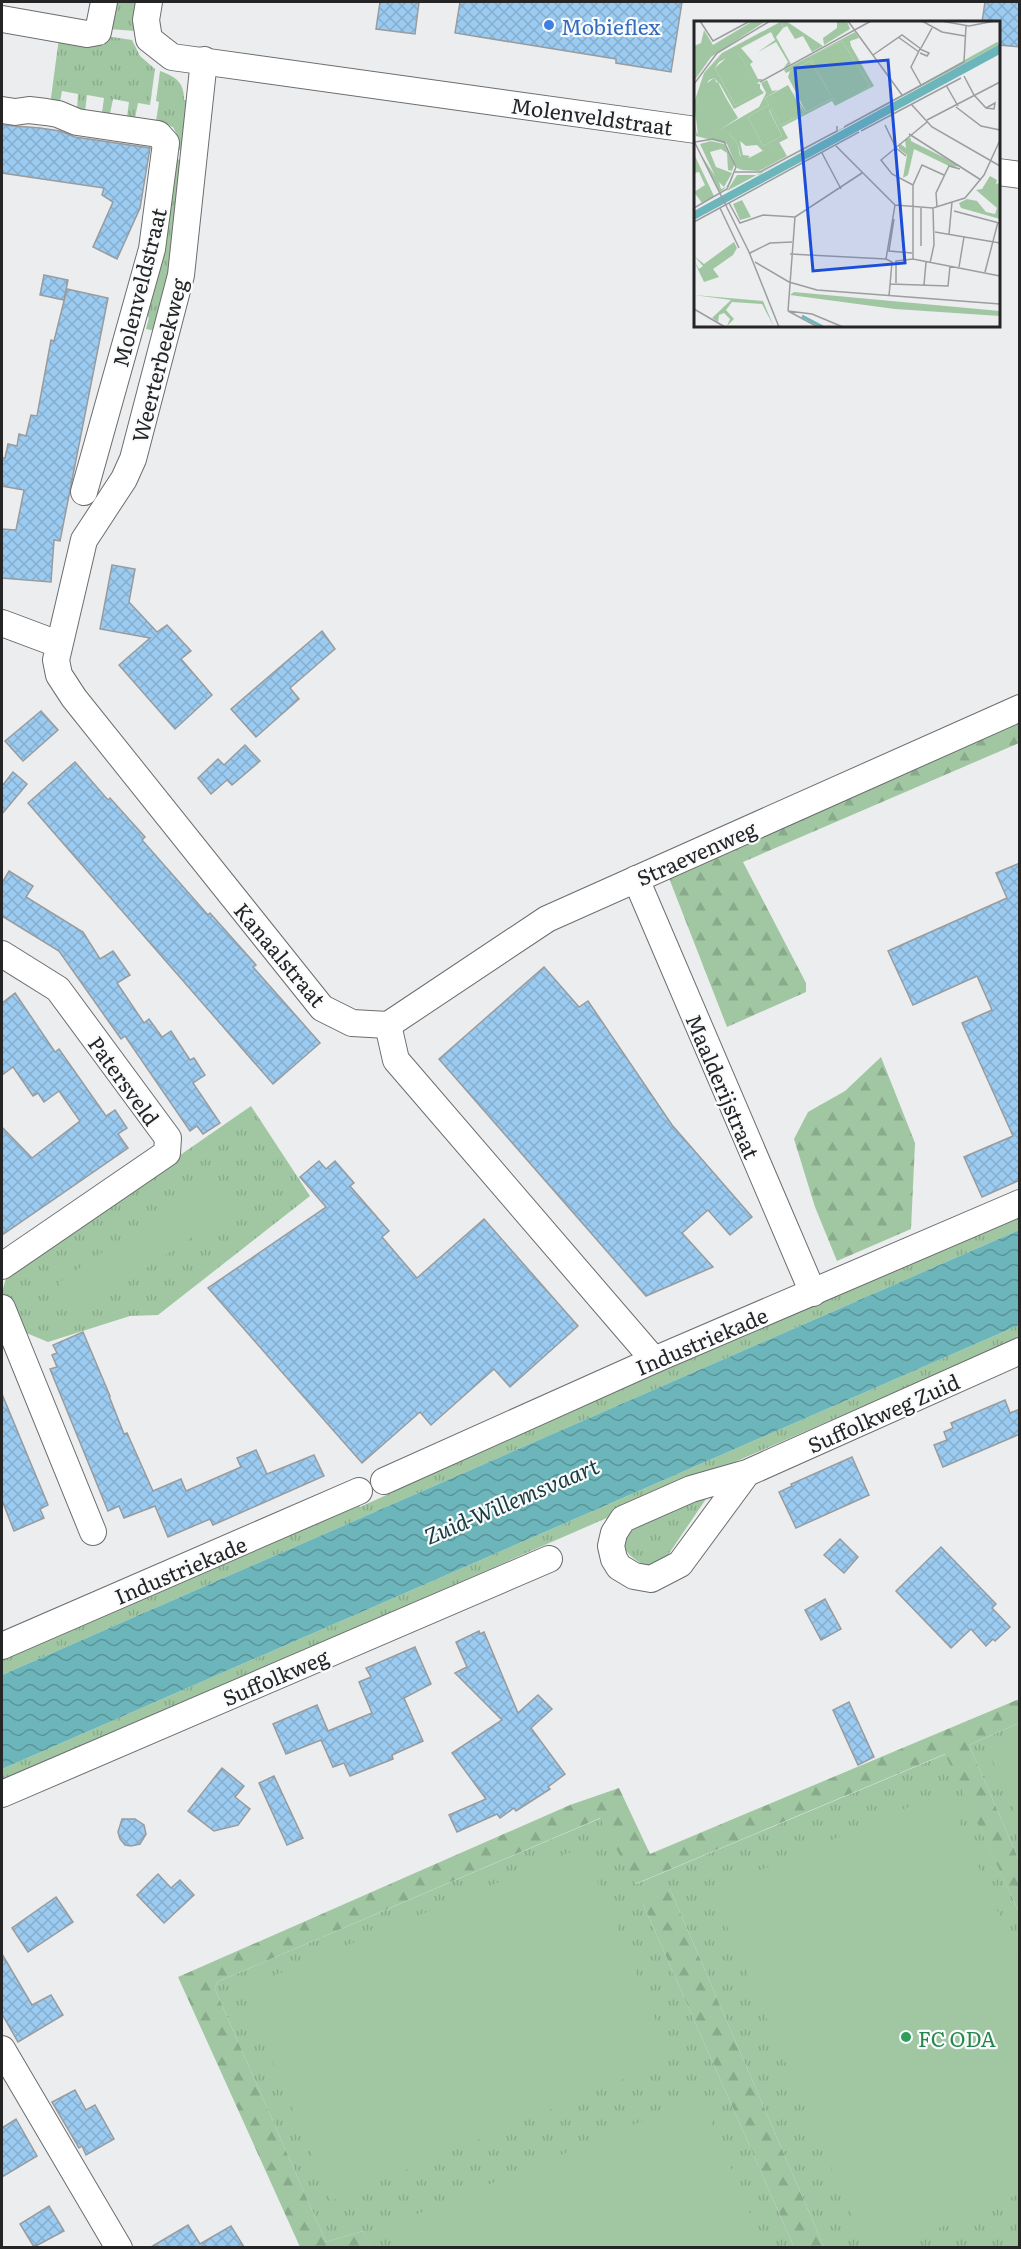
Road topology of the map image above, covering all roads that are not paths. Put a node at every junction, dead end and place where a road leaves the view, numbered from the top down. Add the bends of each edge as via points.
1 (104, 2) edge
2 (149, 2) edge
3 (2, 20) edge
4 (204, 60) junction
5 (2, 110) edge
6 (694, 130) edge
7 (1000, 172) edge
8 (1020, 175) edge
9 (84, 492) dead end
10 (2, 604) edge
11 (2, 622) edge
12 (58, 644) junction
13 (1020, 708) edge
14 (636, 879) junction
15 (2, 954) edge
16 (388, 1025) junction
17 (1020, 1203) edge
18 (2, 1266) edge
19 (813, 1293) junction
20 (2, 1308) edge
21 (1020, 1351) edge
22 (654, 1360) junction
23 (747, 1473) junction
24 (384, 1481) dead end
25 (359, 1491) dead end
26 (93, 1532) dead end
27 (549, 1559) dead end
28 (2, 1646) edge
29 (2, 1794) edge
30 (2, 2049) edge
31 (119, 2247) edge

1 - 3 street via 98,32 87,34
2 - 4 street, Molenveldstraat via 149,39 172,57
4 - 6 street, Molenveldstraat
4 - 12 street, Weerterbeekweg via 181,275 133,459 124,480 84,540
5 - 9 street, Molenveldstraat via 57,114 77,122 158,134 166,143 152,249
7 - 8 street
10 - 11 street
11 - 12 street
12 - 16 street, Kanaalstraat via 59,675 74,698 322,1008 352,1023
13 - 14 street, Straevenweg
14 - 16 street, Straevenweg via 547,919
14 - 19 street, Maalderijstraat
15 - 18 street, Patersveld via 58,989 168,1138 167,1153
16 - 22 street via 396,1060
17 - 19 street, Industriekade
19 - 22 street, Industriekade
20 - 26 street
21 - 23 street, Suffolkweg Zuid
22 - 24 street, Industriekade
23 - 23 street, Suffolkweg Zuid via 691,1489 623,1519 611,1546 619,1567 634,1576 651,1579 680,1564
25 - 28 street, Industriekade
27 - 29 street, Suffolkweg
30 - 31 street

